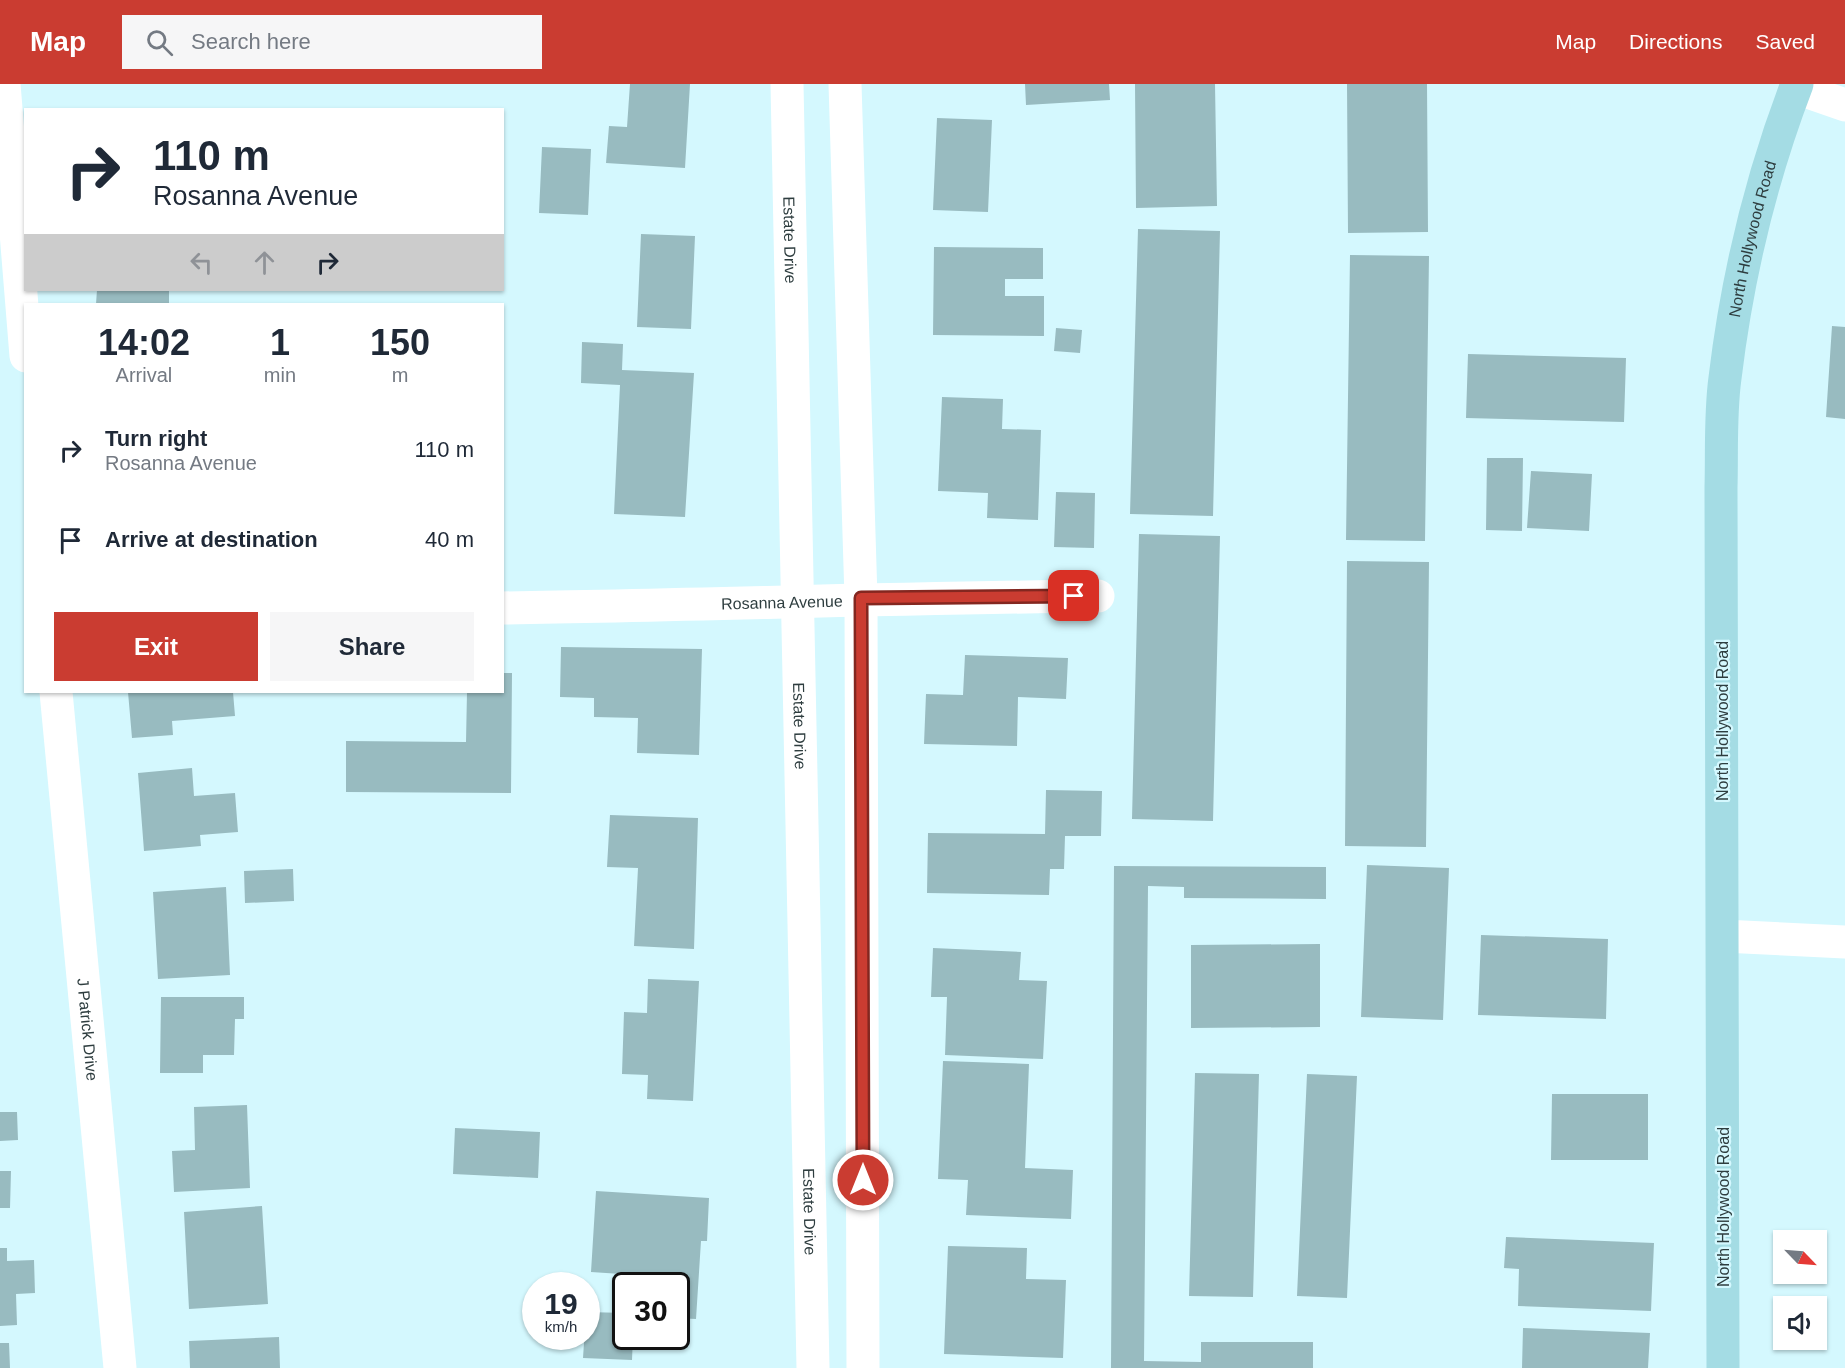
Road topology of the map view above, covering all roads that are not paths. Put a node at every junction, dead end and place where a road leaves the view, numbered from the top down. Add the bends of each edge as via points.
1 (4, 84) edge
2 (787, 84) edge
3 (845, 84) edge
4 (1797, 86) edge
5 (1845, 105) edge
6 (24, 331) edge
7 (1098, 596) dead end
8 (861, 598) junction
9 (798, 603) junction
10 (504, 608) edge
11 (56, 693) edge
12 (1723, 936) junction
13 (1845, 942) edge
14 (120, 1368) edge
15 (813, 1368) edge
16 (863, 1368) edge
17 (1724, 1368) edge

1 - 6 street
2 - 9 street, Estate Drive
3 - 8 street
4 - 5 street
4 - 12 main road, North Hollywood Road via 1744,262 1724,380
7 - 8 street, Rosanna Avenue
8 - 9 street, Rosanna Avenue
8 - 16 street
9 - 10 street, Rosanna Avenue
9 - 15 street, Estate Drive
11 - 14 street, J Patrick Drive
12 - 13 street
12 - 17 main road, North Hollywood Road

